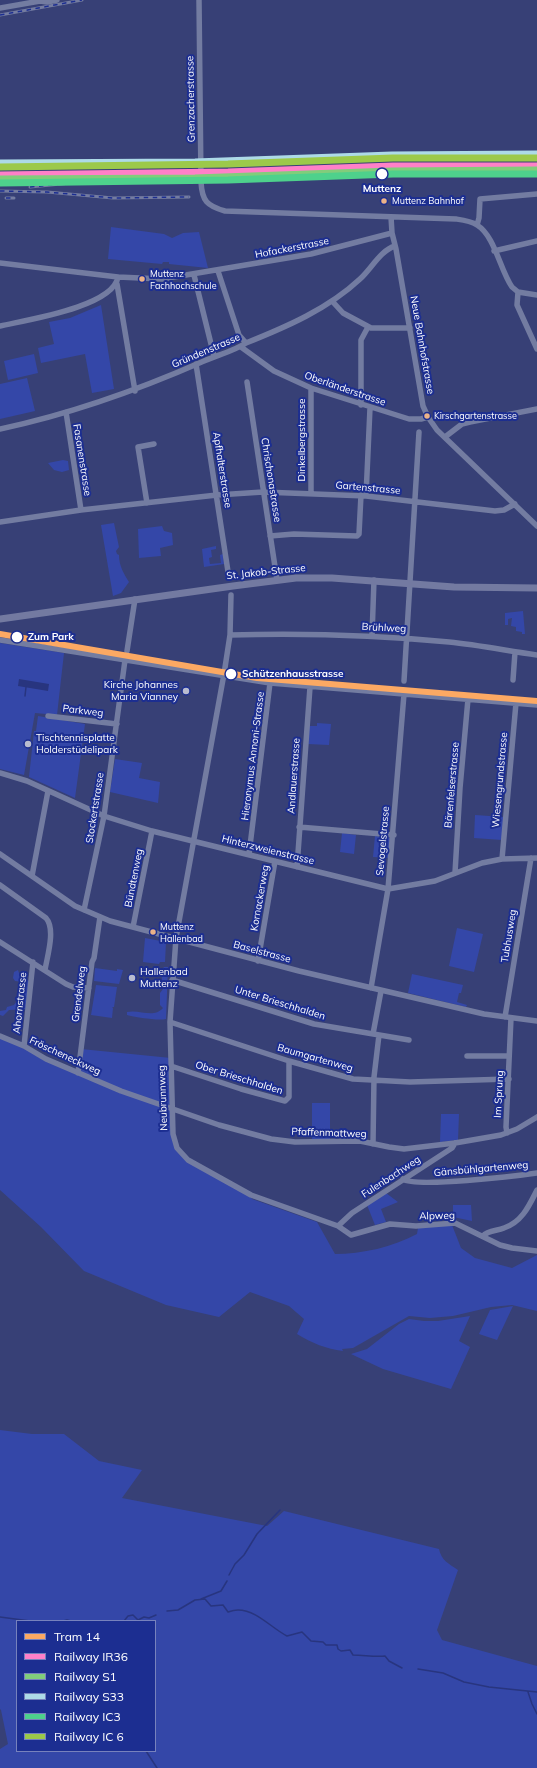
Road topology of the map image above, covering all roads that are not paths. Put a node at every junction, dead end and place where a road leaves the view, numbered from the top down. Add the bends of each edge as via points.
1 (57, 0) edge
2 (199, 0) edge
3 (0, 8) edge
4 (537, 194) edge
5 (391, 218) junction
6 (477, 225) junction
7 (392, 234) junction
8 (537, 241) edge
9 (396, 246) junction
10 (494, 250) junction
11 (0, 264) edge
12 (218, 271) junction
13 (194, 274) junction
14 (118, 277) junction
15 (117, 284) junction
16 (518, 292) junction
17 (537, 295) edge
18 (332, 301) junction
19 (0, 326) edge
20 (368, 327) junction
21 (410, 328) junction
22 (244, 345) junction
23 (537, 349) edge
24 (214, 356) junction
25 (196, 364) junction
26 (247, 382) dead end
27 (311, 388) junction
28 (135, 391) junction
29 (361, 405) junction
30 (370, 408) junction
31 (537, 409) edge
32 (66, 412) junction
33 (428, 417) junction
34 (0, 429) edge
35 (418, 432) dead end
36 (445, 437) junction
37 (154, 444) dead end
38 (263, 492) junction
39 (311, 492) junction
40 (217, 495) junction
41 (363, 495) junction
42 (415, 501) junction
43 (147, 503) junction
44 (515, 504) junction
45 (81, 510) junction
46 (0, 522) edge
47 (537, 526) edge
48 (270, 536) junction
49 (229, 578) dead end
50 (277, 580) junction
51 (374, 580) junction
52 (409, 584) junction
53 (537, 588) edge
54 (231, 595) dead end
55 (134, 599) junction
56 (0, 619) edge
57 (230, 635) junction
58 (372, 636) junction
59 (406, 639) junction
60 (0, 640) edge
61 (127, 651) dead end
62 (515, 652) junction
63 (537, 654) edge
64 (125, 660) junction
65 (224, 676) junction
66 (513, 680) dead end
67 (404, 681) dead end
68 (270, 684) junction
69 (310, 687) junction
70 (404, 694) junction
71 (468, 699) junction
72 (516, 704) junction
73 (537, 705) edge
74 (48, 716) dead end
75 (117, 724) junction
76 (0, 773) edge
77 (48, 790) junction
78 (104, 816) junction
79 (299, 827) junction
80 (152, 831) junction
81 (394, 835) junction
82 (194, 841) junction
83 (0, 854) edge
84 (249, 854) junction
85 (534, 858) edge
86 (502, 859) junction
87 (276, 861) junction
88 (297, 867) junction
89 (455, 873) junction
90 (32, 876) junction
91 (0, 885) edge
92 (388, 888) junction
93 (84, 910) junction
94 (100, 917) junction
95 (133, 927) junction
96 (176, 938) junction
97 (0, 942) edge
98 (258, 961) junction
99 (33, 962) junction
100 (45, 970) junction
101 (172, 980) junction
102 (89, 988) junction
103 (371, 988) junction
104 (381, 991) junction
105 (508, 1018) junction
106 (537, 1021) edge
107 (170, 1022) junction
108 (373, 1034) junction
109 (380, 1035) junction
110 (0, 1036) edge
111 (408, 1040) dead end
112 (24, 1046) junction
113 (467, 1056) dead end
114 (509, 1056) junction
115 (289, 1061) junction
116 (171, 1066) junction
117 (78, 1073) junction
118 (509, 1079) junction
119 (375, 1080) junction
120 (121, 1091) joint
121 (173, 1109) junction
122 (537, 1117) edge
123 (507, 1133) junction
124 (455, 1143) junction
125 (373, 1144) junction
126 (537, 1173) edge
127 (403, 1179) junction
128 (537, 1190) edge
129 (338, 1226) junction
130 (483, 1236) junction
131 (537, 1251) edge

1 - 3 street
2 - 5 street, Grenzacherstrasse via 200,166 206,202 214,208 226,211
4 - 6 street via 480,199
5 - 6 street via 456,219
5 - 7 street, Neue Bahnhofstrasse
6 - 10 street via 485,233
7 - 9 street, Neue Bahnhofstrasse
7 - 12 street, Hofackerstrasse via 311,254
8 - 10 street
9 - 18 street, Gründenstrasse via 386,250 362,278
9 - 21 street, Neue Bahnhofstrasse
10 - 16 street via 508,282
11 - 14 street, Hofackerstrasse
12 - 13 street, Hofackerstrasse
12 - 22 street
13 - 14 street, Hofackerstrasse via 154,279
13 - 24 street
14 - 15 street
15 - 19 street via 112,290 86,305
15 - 28 street
16 - 17 street
16 - 23 street via 517,305
18 - 20 street via 343,313
18 - 22 street, Gründenstrasse via 298,321
20 - 21 street
20 - 29 street via 361,340
21 - 33 street, Neue Bahnhofstrasse via 423,406
22 - 24 street, Gründenstrasse
22 - 27 street, Oberländerstrasse via 274,371
24 - 25 street, Gründenstrasse
25 - 28 street, Gründenstrasse
25 - 40 street, Apfhalterstrasse
26 - 38 street, Chrischonastrasse
27 - 29 street, Oberländerstrasse
27 - 39 street, Dinkelbergstrasse
28 - 32 street, Gründenstrasse
29 - 30 street, Oberländerstrasse
30 - 33 street, Oberländerstrasse via 409,419
30 - 41 street
31 - 36 street via 462,424
32 - 34 street, Gründenstrasse
32 - 45 street, Fasanenstrasse
33 - 36 street, Neue Bahnhofstrasse via 432,425
35 - 42 street
36 - 44 street, Neue Bahnhofstrasse
37 - 43 street via 138,447
38 - 39 street, Gartenstrasse
38 - 40 street, Gartenstrasse
38 - 48 street, Chrischonastrasse
39 - 41 street, Gartenstrasse
40 - 43 street, Gartenstrasse
40 - 49 street, Apfhalterstrasse
41 - 42 street, Gartenstrasse
41 - 48 street via 357,536
42 - 44 street, Gartenstrasse via 495,511 504,510
42 - 52 street
43 - 45 street, Gartenstrasse
44 - 47 street, Neue Bahnhofstrasse
45 - 46 street, Gartenstrasse
48 - 50 street, Chrischonastrasse
50 - 51 main road, St. Jakob-Strasse
50 - 55 main road, St. Jakob-Strasse
51 - 52 main road, St. Jakob-Strasse
51 - 58 street
52 - 53 main road, St. Jakob-Strasse
52 - 59 street
54 - 57 street
55 - 56 main road, St. Jakob-Strasse
55 - 61 street
57 - 58 street, Brühlweg via 302,633
57 - 65 street
58 - 59 street, Brühlweg
59 - 62 street, Brühlweg via 451,642
59 - 67 street
60 - 64 street
62 - 63 street, Brühlweg
62 - 66 street
64 - 65 street
64 - 75 street, Stockertstrasse
65 - 68 street
65 - 82 street
68 - 69 street
68 - 84 street, Hieronymus Annoni-Strasse
69 - 70 street
69 - 79 street, Andlauerstrasse
70 - 71 street
70 - 81 street, Sevogelstrasse
71 - 72 street
71 - 89 street, Bärenfelserstrasse
72 - 73 street
72 - 86 street, Wiesengrundstrasse
74 - 75 street, Parkweg
75 - 78 street, Stockertstrasse
76 - 77 street, Hinterzweienstrasse
77 - 78 street, Hinterzweienstrasse
77 - 90 street
78 - 80 street, Hinterzweienstrasse
78 - 93 street, Stockertstrasse
79 - 81 street
79 - 88 street, Andlauerstrasse
80 - 82 street, Hinterzweienstrasse
80 - 95 street, Bündtenweg
81 - 92 street, Sevogelstrasse
82 - 84 street, Hinterzweienstrasse
82 - 96 street
83 - 90 street, Baselstrasse
84 - 87 street, Hinterzweienstrasse
85 - 86 street, Hinterzweienstrasse
85 - 105 street, Tubhusweg
86 - 89 street, Hinterzweienstrasse
87 - 88 street, Hinterzweienstrasse
87 - 98 street, Kornackerweg
88 - 92 street, Hinterzweienstrasse
89 - 92 street, Hinterzweienstrasse via 435,881
90 - 93 street, Baselstrasse
91 - 100 street via 50,922
92 - 103 street, Sevogelstrasse
93 - 94 street, Baselstrasse
94 - 95 street, Baselstrasse
94 - 102 street, Grendelweg
95 - 96 street, Baselstrasse
96 - 98 street, Baselstrasse
96 - 101 street, Neubrunnweg
97 - 99 street
98 - 103 street, Baselstrasse
99 - 100 street
99 - 112 street, Ahornstrasse
100 - 102 street via 73,987
101 - 107 street, Neubrunnweg
101 - 108 street, Unter Brieschhalden via 308,1022
102 - 117 street, Grendelweg
103 - 104 street, Baselstrasse
104 - 105 street, Baselstrasse
104 - 108 street
105 - 106 street, Baselstrasse
105 - 114 street, Im Sprung
107 - 115 street, Baumgartenweg
107 - 116 street, Neubrunnweg
108 - 109 street, Unter Brieschhalden
109 - 111 street, Unter Brieschhalden
109 - 119 street
110 - 112 street, Fröscheneckweg
112 - 117 street, Fröscheneckweg
113 - 114 street, Im Sprung
114 - 118 street, Im Sprung
115 - 116 street, Ober Brieschhalden via 288,1096 285,1101
115 - 119 street, Baumgartenweg via 353,1079
116 - 121 street, Neubrunnweg
117 - 120 street, Fröscheneckweg
118 - 119 street, Baumgartenweg via 410,1082
118 - 123 street, Im Sprung
119 - 125 street
120 - 121 street, Pfaffenmattweg
121 - 125 street, Pfaffenmattweg via 272,1139 295,1142 360,1141
121 - 129 street, Neubrunnweg via 177,1148 188,1160 251,1195
122 - 123 street, Pfaffenmattweg
123 - 124 street, Pfaffenmattweg
124 - 125 street, Pfaffenmattweg via 404,1149
124 - 127 street, Fulenbachweg via 452,1148
126 - 127 street, Gänsbühlgartenweg via 458,1181 410,1183
127 - 129 street, Fulenbachweg via 352,1213
128 - 130 street via 518,1220
129 - 130 street, Alpweg via 351,1236 390,1224 416,1226 454,1223
130 - 131 street, Alpweg via 500,1245

